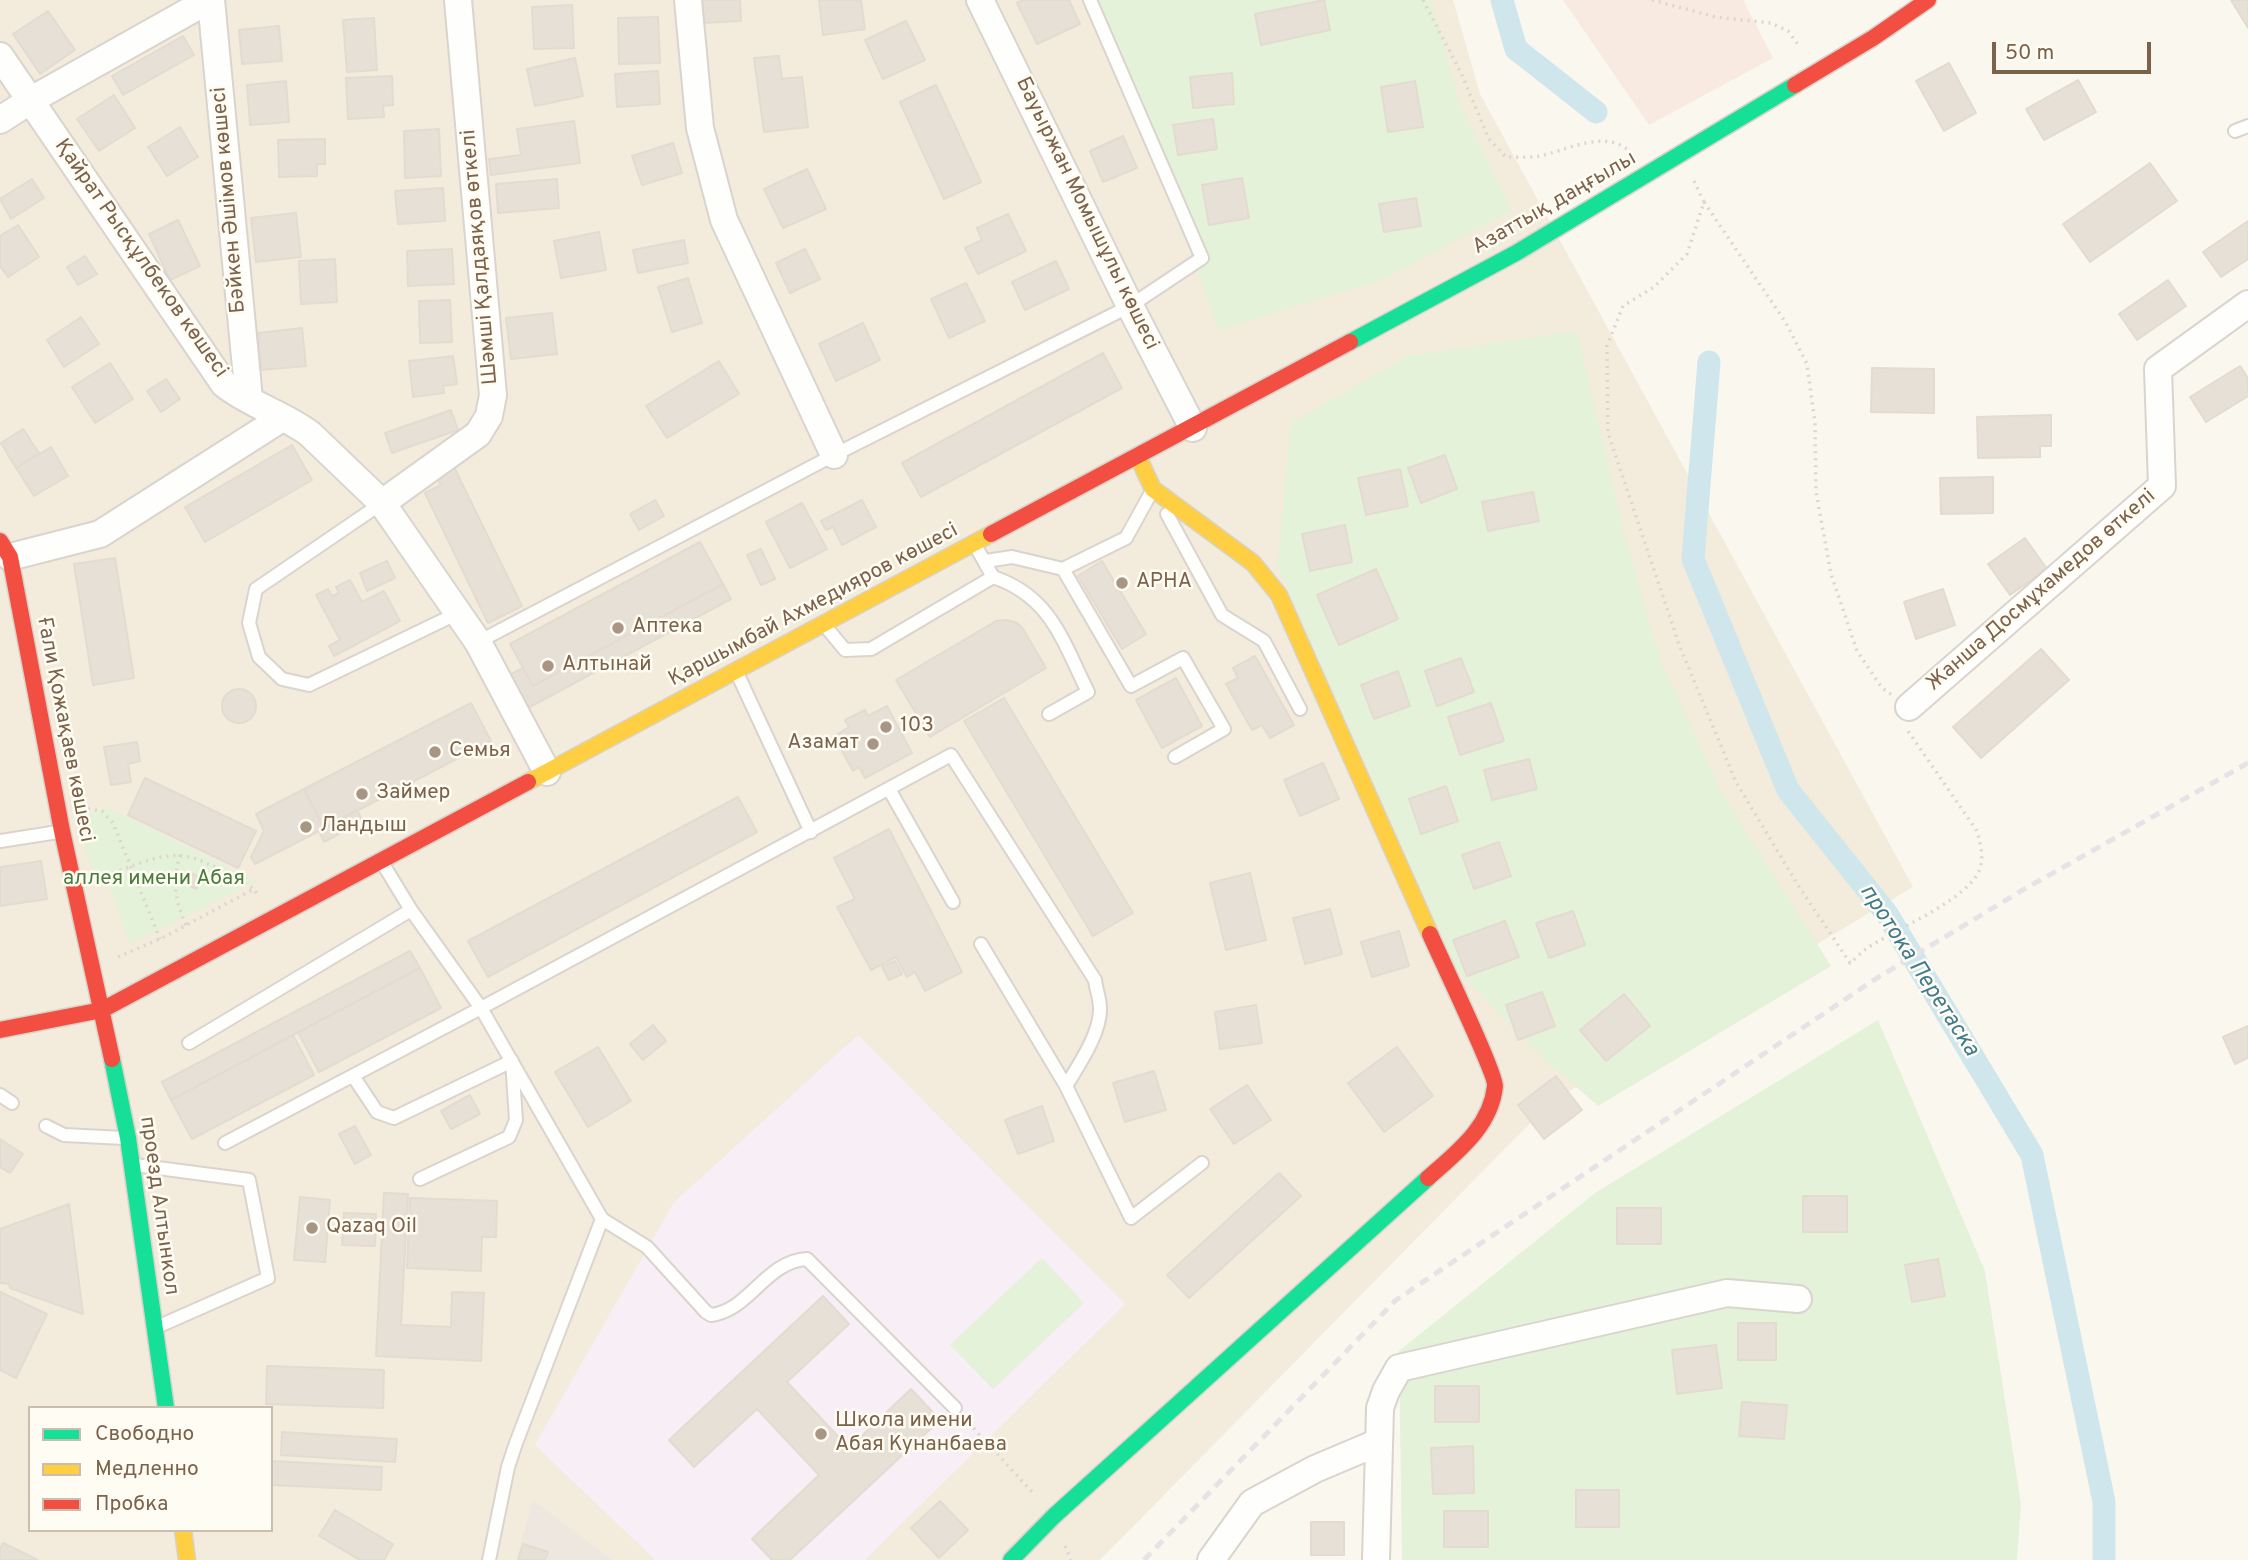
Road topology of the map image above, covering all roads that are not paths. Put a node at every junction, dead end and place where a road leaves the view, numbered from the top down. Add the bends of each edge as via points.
1 (210, 0) edge
2 (458, 0) edge
3 (688, 0) edge
4 (980, 0) edge
5 (1090, 0) edge
6 (1928, 0) edge
7 (0, 56) edge
8 (30, 100) junction
9 (0, 120) edge
10 (2248, 127) edge
11 (2235, 131) dead end
12 (2248, 304) edge
13 (1130, 306) junction
14 (249, 399) junction
15 (282, 418) junction
16 (1193, 428) junction
17 (834, 455) junction
18 (1138, 457) junction
19 (1153, 489) junction
20 (382, 503) junction
21 (975, 545) junction
22 (5, 549) edge
23 (986, 561) junction
24 (1063, 569) junction
25 (993, 577) junction
26 (458, 613) junction
27 (824, 624) junction
28 (478, 642) junction
29 (736, 672) junction
30 (1909, 707) road end
31 (1300, 709) dead end
32 (1049, 714) dead end
33 (1175, 757) dead end
34 (547, 772) junction
35 (889, 789) junction
36 (60, 824) junction
37 (811, 832) junction
38 (0, 841) edge
39 (381, 861) junction
40 (953, 902) dead end
41 (411, 909) junction
42 (981, 944) dead end
43 (481, 1008) junction
44 (102, 1010) junction
45 (0, 1030) edge
46 (190, 1043) dead end
47 (512, 1061) junction
48 (353, 1076) junction
49 (1066, 1086) junction
50 (0, 1095) edge
51 (12, 1102) dead end
52 (46, 1126) dead end
53 (128, 1138) junction
54 (225, 1143) dead end
55 (1202, 1163) dead end
56 (131, 1165) junction
57 (420, 1179) dead end
58 (602, 1219) junction
59 (1798, 1300) dead end
60 (154, 1328) junction
61 (166, 1406) edge
62 (954, 1408) road end
63 (1379, 1442) junction
64 (183, 1532) edge
65 (187, 1560) edge
66 (489, 1560) edge
67 (1011, 1560) edge
68 (1211, 1560) edge
69 (1376, 1560) edge

1 - 8 street
1 - 14 street, Бәйкен Әшімов көшесі
2 - 20 street, Шәмші Қалдаяқов өткелі via 493,395 489,416 478,434
3 - 17 street via 700,128 724,220
4 - 13 street, Бауыржан Момышұлы көшесі
5 - 13 lane via 1202,258
6 - 16 main road, Азаттық даңғылы via 1874,38 1516,253
7 - 8 street, Қайрат Рысқұлбеков көшесі
8 - 9 street
8 - 14 street, Қайрат Рысқұлбеков көшесі via 224,384
10 - 11 lane
12 - 30 street, Жанша Досмұхамедов өткелі via 2158,369 2162,486
13 - 16 street, Бауыржан Момышұлы көшесі
13 - 17 lane
14 - 15 street, Қайрат Рысқұлбеков көшесі
15 - 20 street, Қайрат Рысқұлбеков көшесі via 310,434
15 - 22 street via 100,534
16 - 18 main road, Қаршымбай Ахмедияров көшесі
17 - 28 lane
18 - 19 main road
18 - 21 main road, Қаршымбай Ахмедияров көшесі
19 - 24 lane via 1126,538
19 - 31 lane via 1222,615 1264,641
19 - 67 main road via 1253,563 1279,595 1496,1083 1488,1113 1468,1142
20 - 26 street, Қайрат Рысқұлбеков көшесі
20 - 26 lane via 257,589 249,623 259,657 282,679 309,685
21 - 23 lane
21 - 27 main road, Қаршымбай Ахмедияров көшесі
22 - 36 main road, Ғали Қожақаев көшесі
23 - 24 lane via 1012,557
23 - 25 lane
24 - 33 lane via 1131,686 1183,658 1224,729
25 - 27 lane via 871,649 845,650
25 - 32 lane via 1013,583 1047,612 1088,692
26 - 28 street, Қайрат Рысқұлбеков көшесі
27 - 29 main road, Қаршымбай Ахмедияров көшесі
28 - 34 street, Қайрат Рысқұлбеков көшесі
29 - 34 main road, Қаршымбай Ахмедияров көшесі
29 - 37 lane
34 - 39 main road, Қаршымбай Ахмедияров көшесі
35 - 37 lane
35 - 40 lane
35 - 49 lane via 951,755 1095,980 1101,1010 1096,1029
36 - 38 lane
36 - 44 main road, Ғали Қожақаев көшесі
37 - 43 lane
39 - 41 lane
39 - 44 main road, Қаршымбай Ахмедияров көшесі
41 - 43 lane
41 - 46 lane
42 - 49 lane
43 - 47 lane
43 - 48 lane
44 - 45 main road, Қаршымбай Ахмедияров көшесі
44 - 53 main road, проезд Алтынкол
47 - 48 lane via 394,1118 377,1112
47 - 57 lane via 516,1120 509,1137
47 - 58 lane
48 - 54 lane
49 - 55 lane via 1131,1218
50 - 51 lane
52 - 53 lane via 64,1136
53 - 56 main road, проезд Алтынкол
56 - 60 main road, проезд Алтынкол
56 - 60 lane via 248,1181 268,1278
58 - 62 lane via 647,1247 711,1315 723,1314 774,1271 794,1260 807,1259
58 - 66 lane via 508,1467
59 - 63 street via 1727,1293 1399,1368 1380,1408
60 - 61 main road, проезд Алтынкол
63 - 68 street via 1252,1503
63 - 69 street
64 - 65 main road

